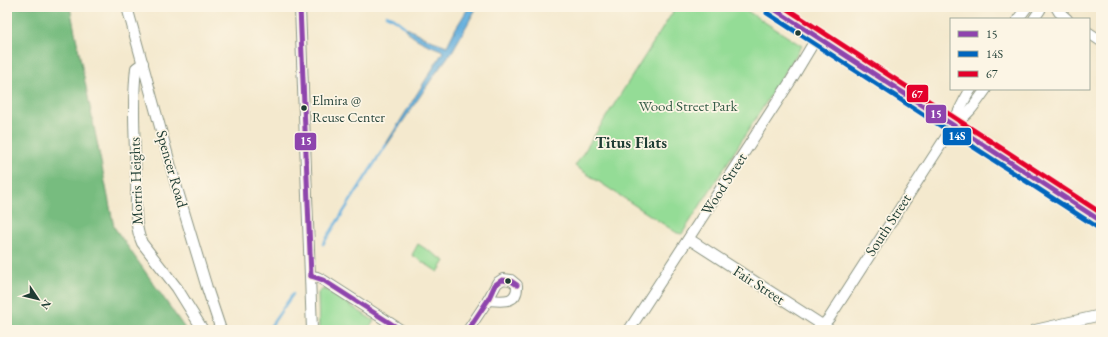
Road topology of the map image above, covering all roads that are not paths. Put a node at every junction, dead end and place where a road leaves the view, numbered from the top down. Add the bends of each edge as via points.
1 (127, 7) edge
2 (300, 7) edge
3 (771, 7) edge
4 (1027, 7) edge
5 (1041, 7) edge
6 (1056, 7) edge
7 (1019, 18) edge
8 (1035, 18) edge
9 (1066, 18) edge
10 (1090, 35) edge
11 (817, 37) junction
12 (1101, 41) edge
13 (143, 63) junction
14 (970, 90) edge
15 (985, 90) edge
16 (953, 125) junction
17 (1101, 221) edge
18 (689, 239) junction
19 (311, 276) junction
20 (488, 300) dead end
21 (1101, 315) edge
22 (823, 328) edge
23 (203, 330) edge
24 (221, 330) edge
25 (312, 330) edge
26 (401, 330) edge
27 (468, 330) edge
28 (629, 330) edge
29 (1035, 330) edge

1 - 13 street, Spencer Road
2 - 19 street
3 - 11 highway
4 - 7 street
5 - 8 street
6 - 9 street
10 - 12 street
11 - 16 highway
11 - 18 street, Wood Street
13 - 23 street, Morris Heights via 136,68 135,80 136,214 139,235
13 - 24 street, Spencer Road via 176,185
14 - 16 street
15 - 16 street via 972,110
16 - 17 highway
16 - 22 street, South Street
18 - 22 street, Fair Street
18 - 28 street, Wood Street
19 - 25 street
19 - 26 street via 323,280
20 - 27 street
21 - 29 street

